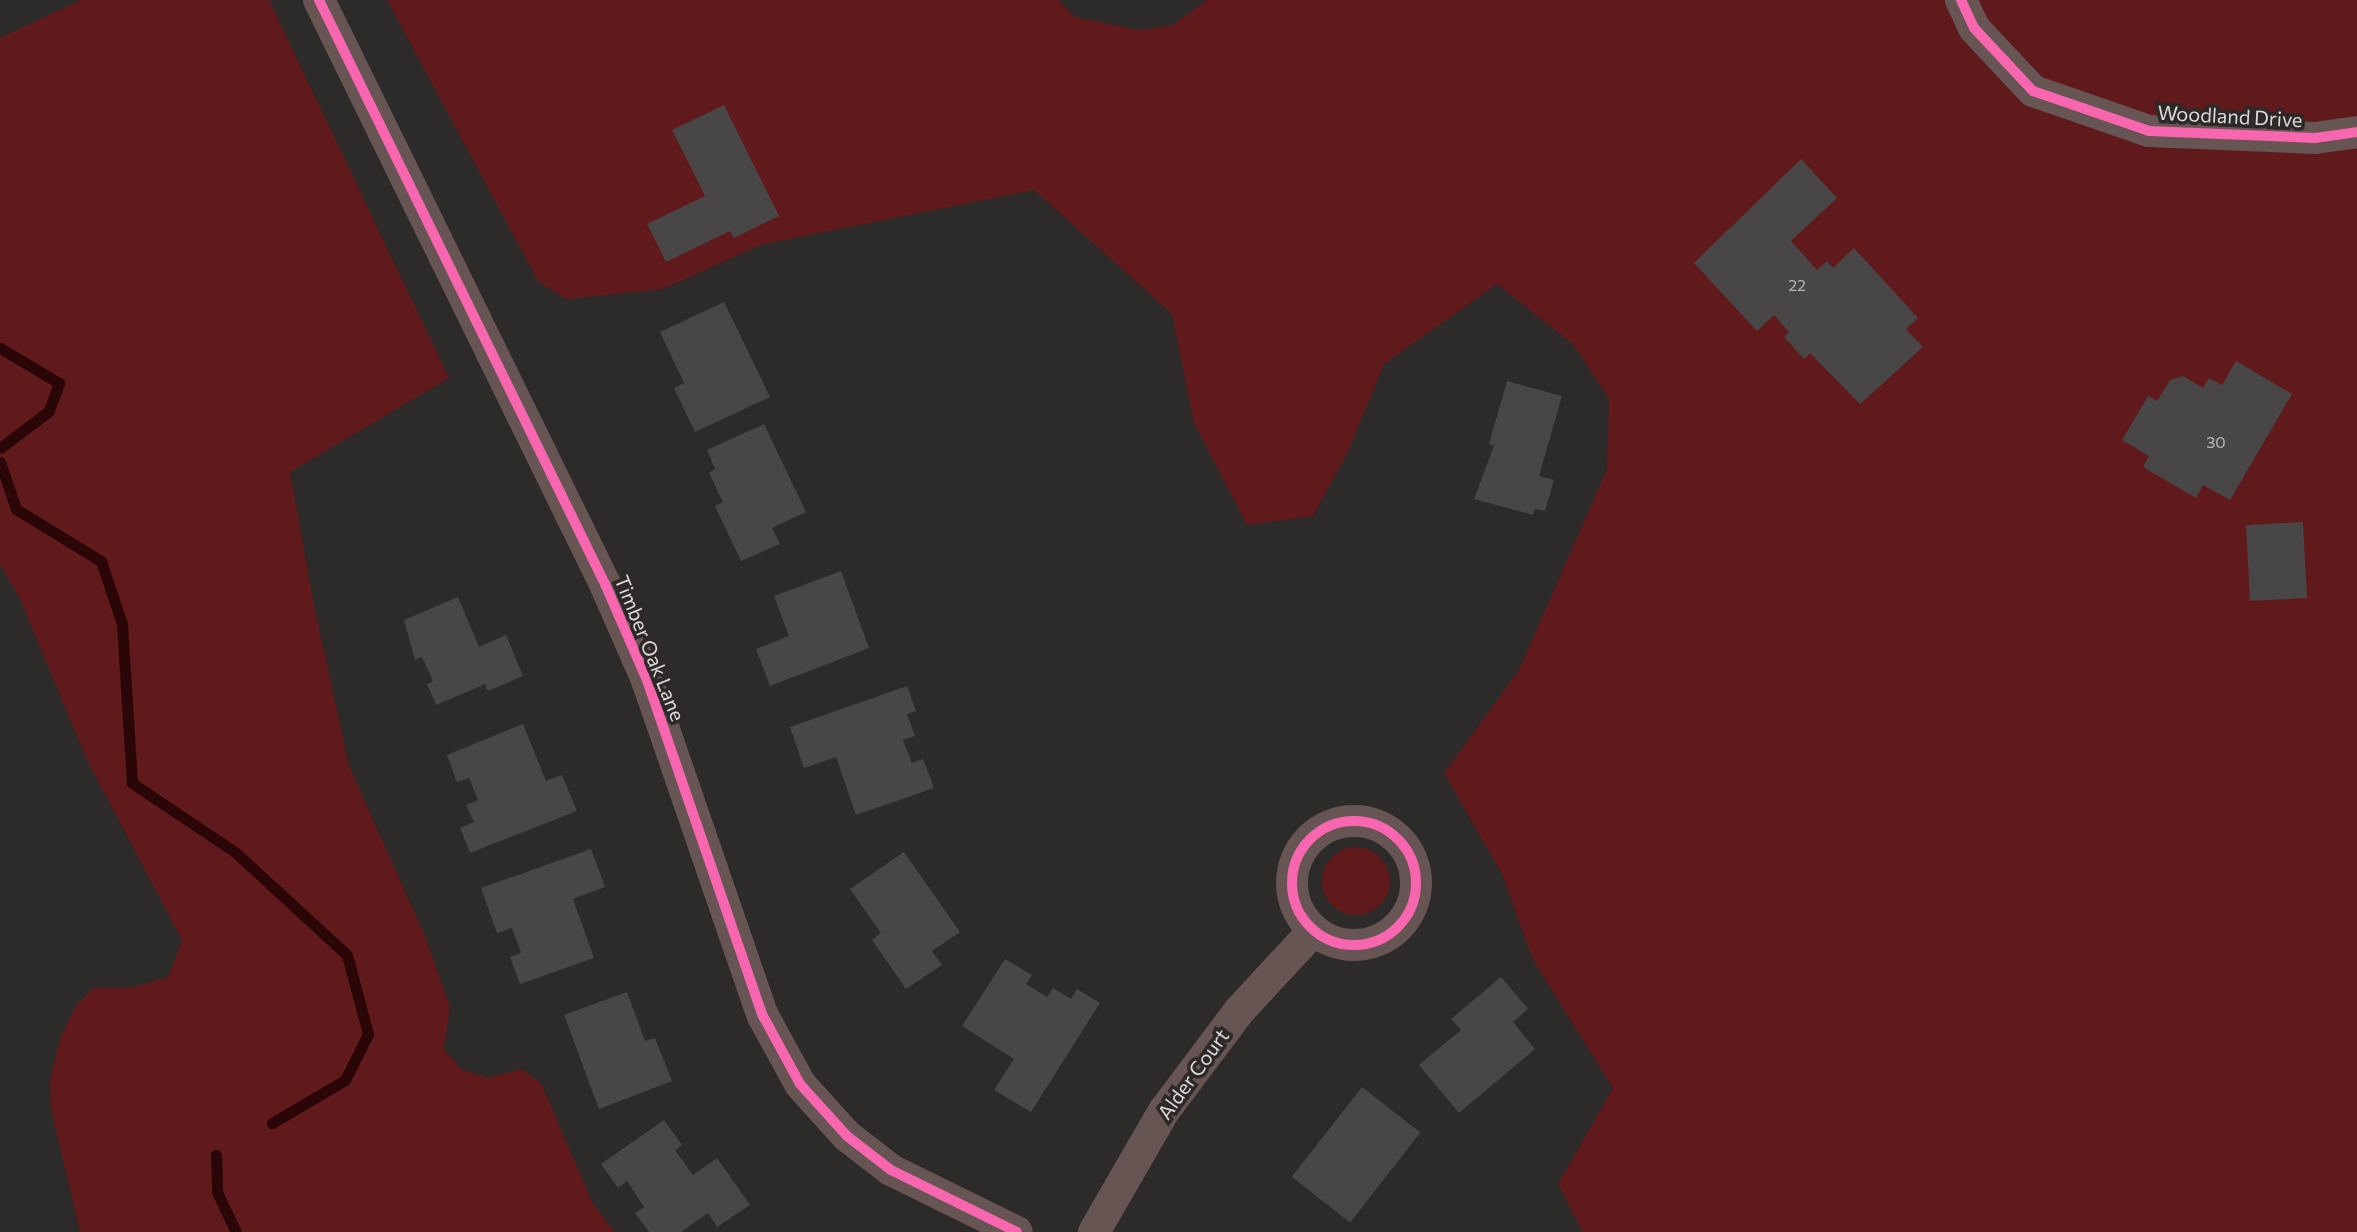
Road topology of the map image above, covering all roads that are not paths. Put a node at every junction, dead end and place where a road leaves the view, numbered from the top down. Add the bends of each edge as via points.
1 (319, 0) edge
2 (1961, 0) edge
3 (2357, 132) edge
4 (1313, 931) dead end
5 (1017, 1232) edge
6 (1094, 1232) edge

1 - 5 street, Timber Oak Lane via 605,584 647,680 763,1016 800,1084 847,1136 891,1170
2 - 3 street, Woodland Drive via 1974,28 2033,91 2149,131 2315,138
4 - 6 street, Alder Court via 1239,1011 1164,1111

